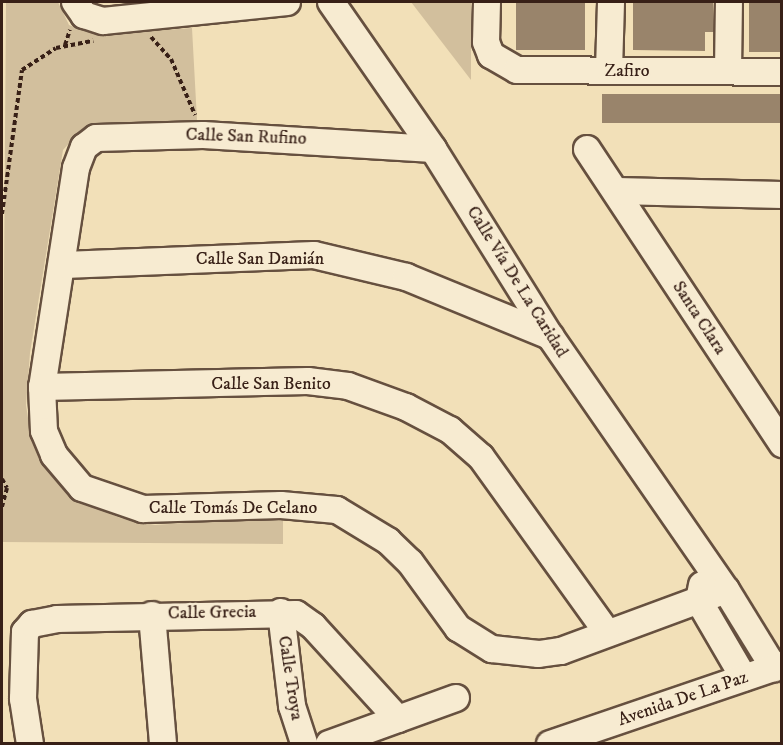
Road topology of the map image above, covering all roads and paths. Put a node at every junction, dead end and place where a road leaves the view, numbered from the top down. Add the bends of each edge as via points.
1 (75, 2) edge
2 (287, 2) edge
3 (331, 2) edge
4 (487, 2) edge
5 (610, 2) edge
6 (729, 2) edge
7 (142, 17) junction
8 (101, 39) dead end
9 (609, 70) junction
10 (728, 71) junction
11 (782, 72) edge
12 (203, 135) junction
13 (433, 149) junction
14 (587, 149) dead end
15 (76, 168) joint
16 (618, 191) junction
17 (782, 195) edge
18 (2, 214) edge
19 (64, 265) junction
20 (550, 336) junction
21 (42, 387) junction
22 (782, 444) edge
23 (2, 479) edge
24 (2, 507) edge
25 (706, 561) junction
26 (726, 590) junction
27 (699, 601) junction
28 (281, 612) junction
29 (153, 615) junction
30 (606, 631) junction
31 (778, 667) edge
32 (744, 678) junction
33 (456, 698) dead end
34 (398, 719) junction
35 (30, 744) edge
36 (163, 744) edge
37 (304, 744) edge
38 (329, 744) edge
39 (550, 744) edge

1 - 7 street via 84,15 94,20
2 - 7 street
3 - 13 street, Calle Vía De La Caridad
4 - 9 street, Zafiro via 486,42 501,65 517,70
5 - 9 street
6 - 10 street
7 - 12 path via 145,34 171,59
8 - 18 path via 56,48 22,70
9 - 10 street, Zafiro
10 - 11 street, Zafiro
12 - 13 street, Calle San Rufino
12 - 15 street, Calle San Rufino via 96,138 84,147
13 - 20 street, Calle Vía De La Caridad
14 - 16 street, Santa Clara
15 - 19 street, Calle Tomás De Celano
16 - 17 street
16 - 22 street, Santa Clara
19 - 20 street, Calle San Damián via 314,255 406,277
19 - 21 street, Calle Tomás De Celano
20 - 25 street, Calle Vía De La Caridad
21 - 30 street, Calle San Benito via 308,381 348,386 406,407 450,430 481,457
21 - 30 street, Calle Tomás De Celano via 44,430 54,455 82,488 115,503 143,510 281,505 337,510 388,541 410,562 458,628 492,649 539,654 561,651
23 - 24 path via 7,488
25 - 26 street, Calle Vía De La Caridad
25 - 27 street
26 - 27 street, Calle Tomás De Celano
26 - 31 street, Calle Vía De La Caridad
27 - 30 street, Calle Tomás De Celano
27 - 32 street
28 - 29 street, Calle Grecia
28 - 34 street, Calle Grecia via 306,619
28 - 37 street, Calle Troya via 292,706
29 - 35 street, Calle Grecia via 32,624 24,632 22,652
29 - 36 street
31 - 32 street, Avenida De La Paz
32 - 39 street, Avenida De La Paz
33 - 34 street
34 - 38 street

